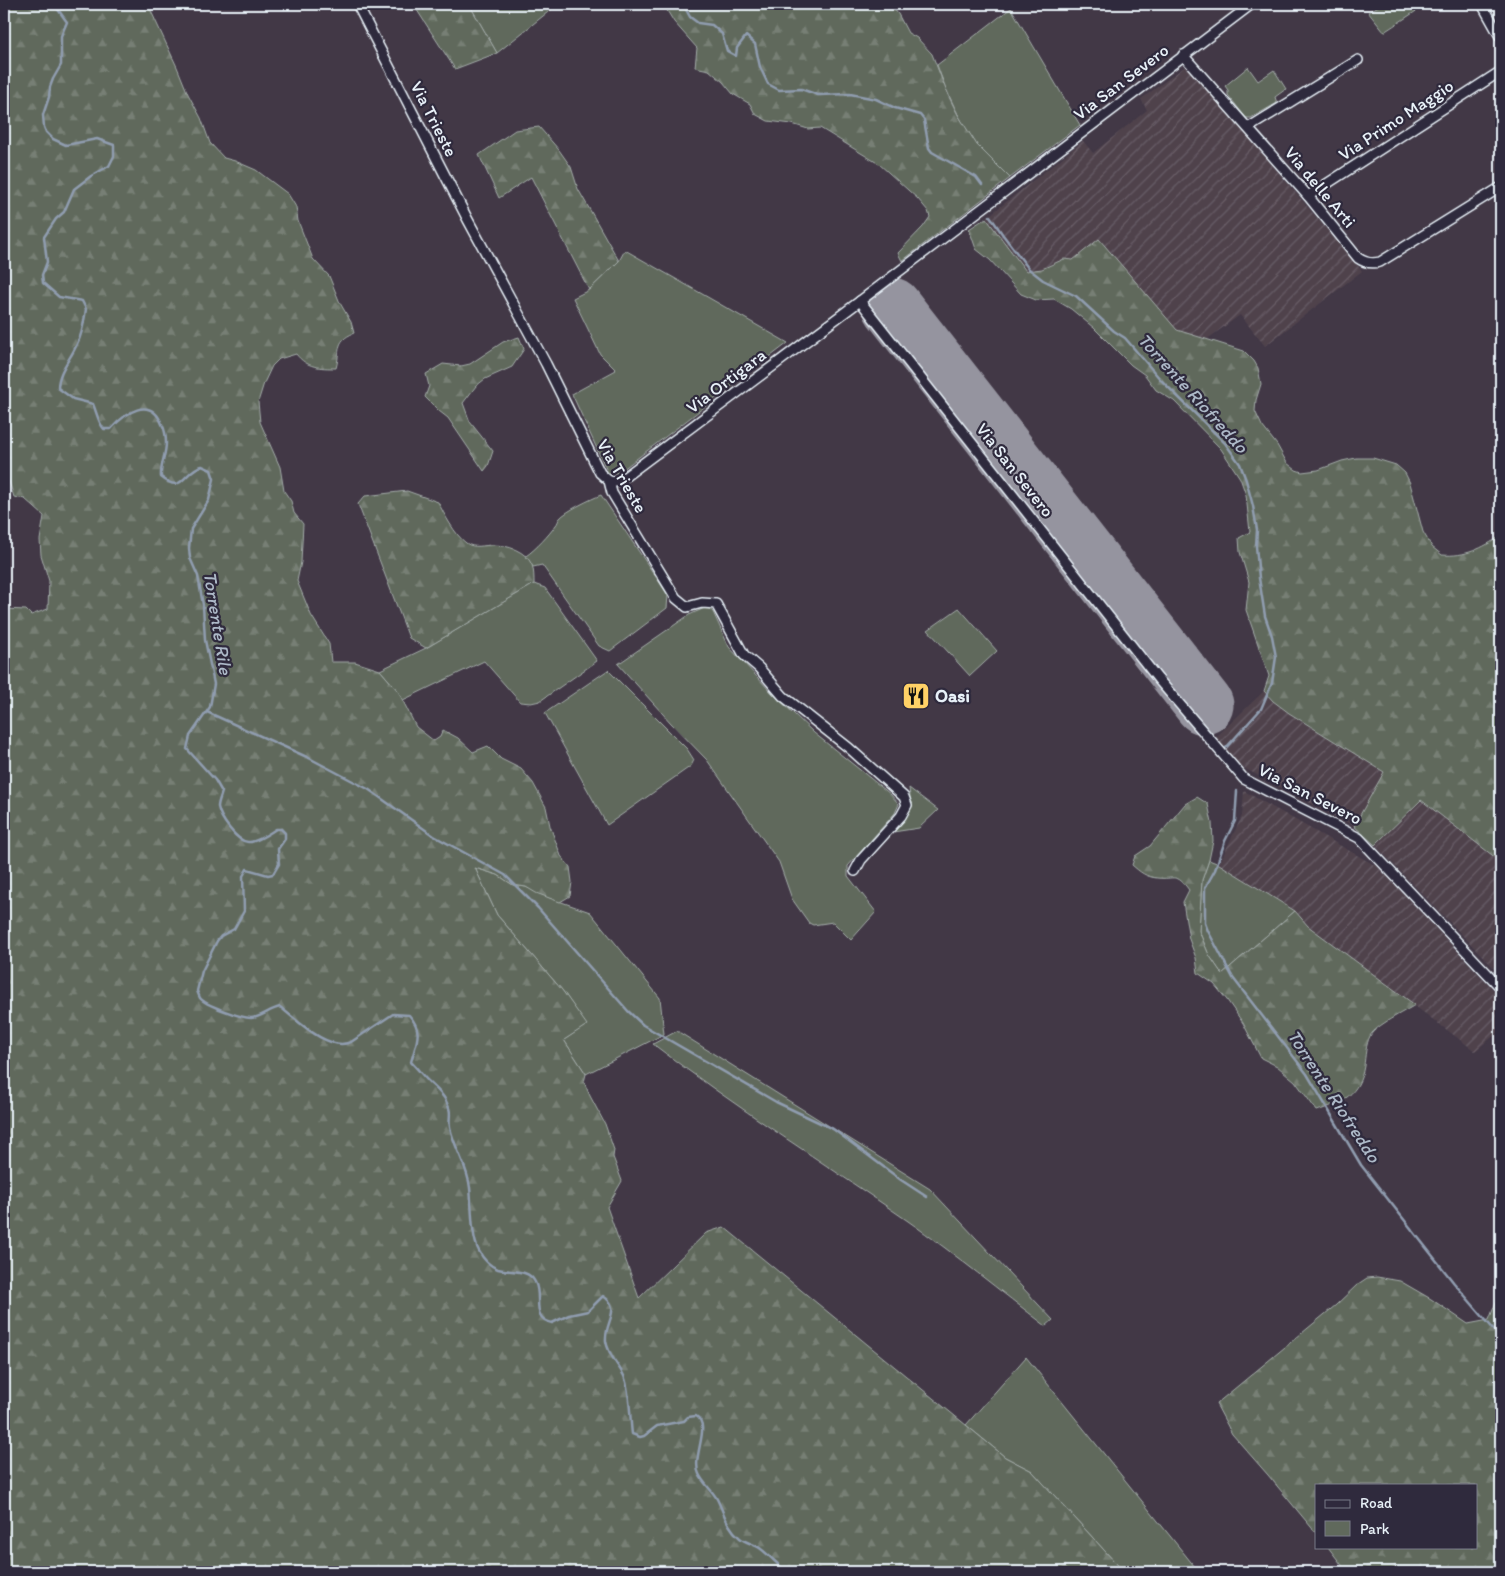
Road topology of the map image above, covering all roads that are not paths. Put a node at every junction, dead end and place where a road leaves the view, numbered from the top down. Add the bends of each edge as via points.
1 (357, 4) edge
2 (1252, 4) edge
3 (1482, 4) edge
4 (1501, 38) edge
5 (1183, 55) junction
6 (1358, 60) dead end
7 (1501, 72) edge
8 (1248, 128) junction
9 (1501, 187) edge
10 (1308, 196) junction
11 (860, 301) junction
12 (609, 481) junction
13 (855, 871) dead end
14 (1501, 988) edge

1 - 12 street, Via Trieste via 600,473
2 - 5 street, Via San Severo
3 - 4 street
5 - 8 street, Via delle Arti
5 - 11 street, Via San Severo
6 - 8 street
7 - 10 street, Via Primo Maggio
8 - 10 street, Via delle Arti
9 - 10 street, Via delle Arti via 1380,262 1369,263 1358,258
11 - 12 street, Via Ortigara via 622,480
11 - 14 street, Via San Severo via 1158,679 1244,778 1359,838
12 - 13 street, Via Trieste via 612,493 676,598 687,607 716,604 744,655 783,696 904,797 907,805 902,816 861,860

